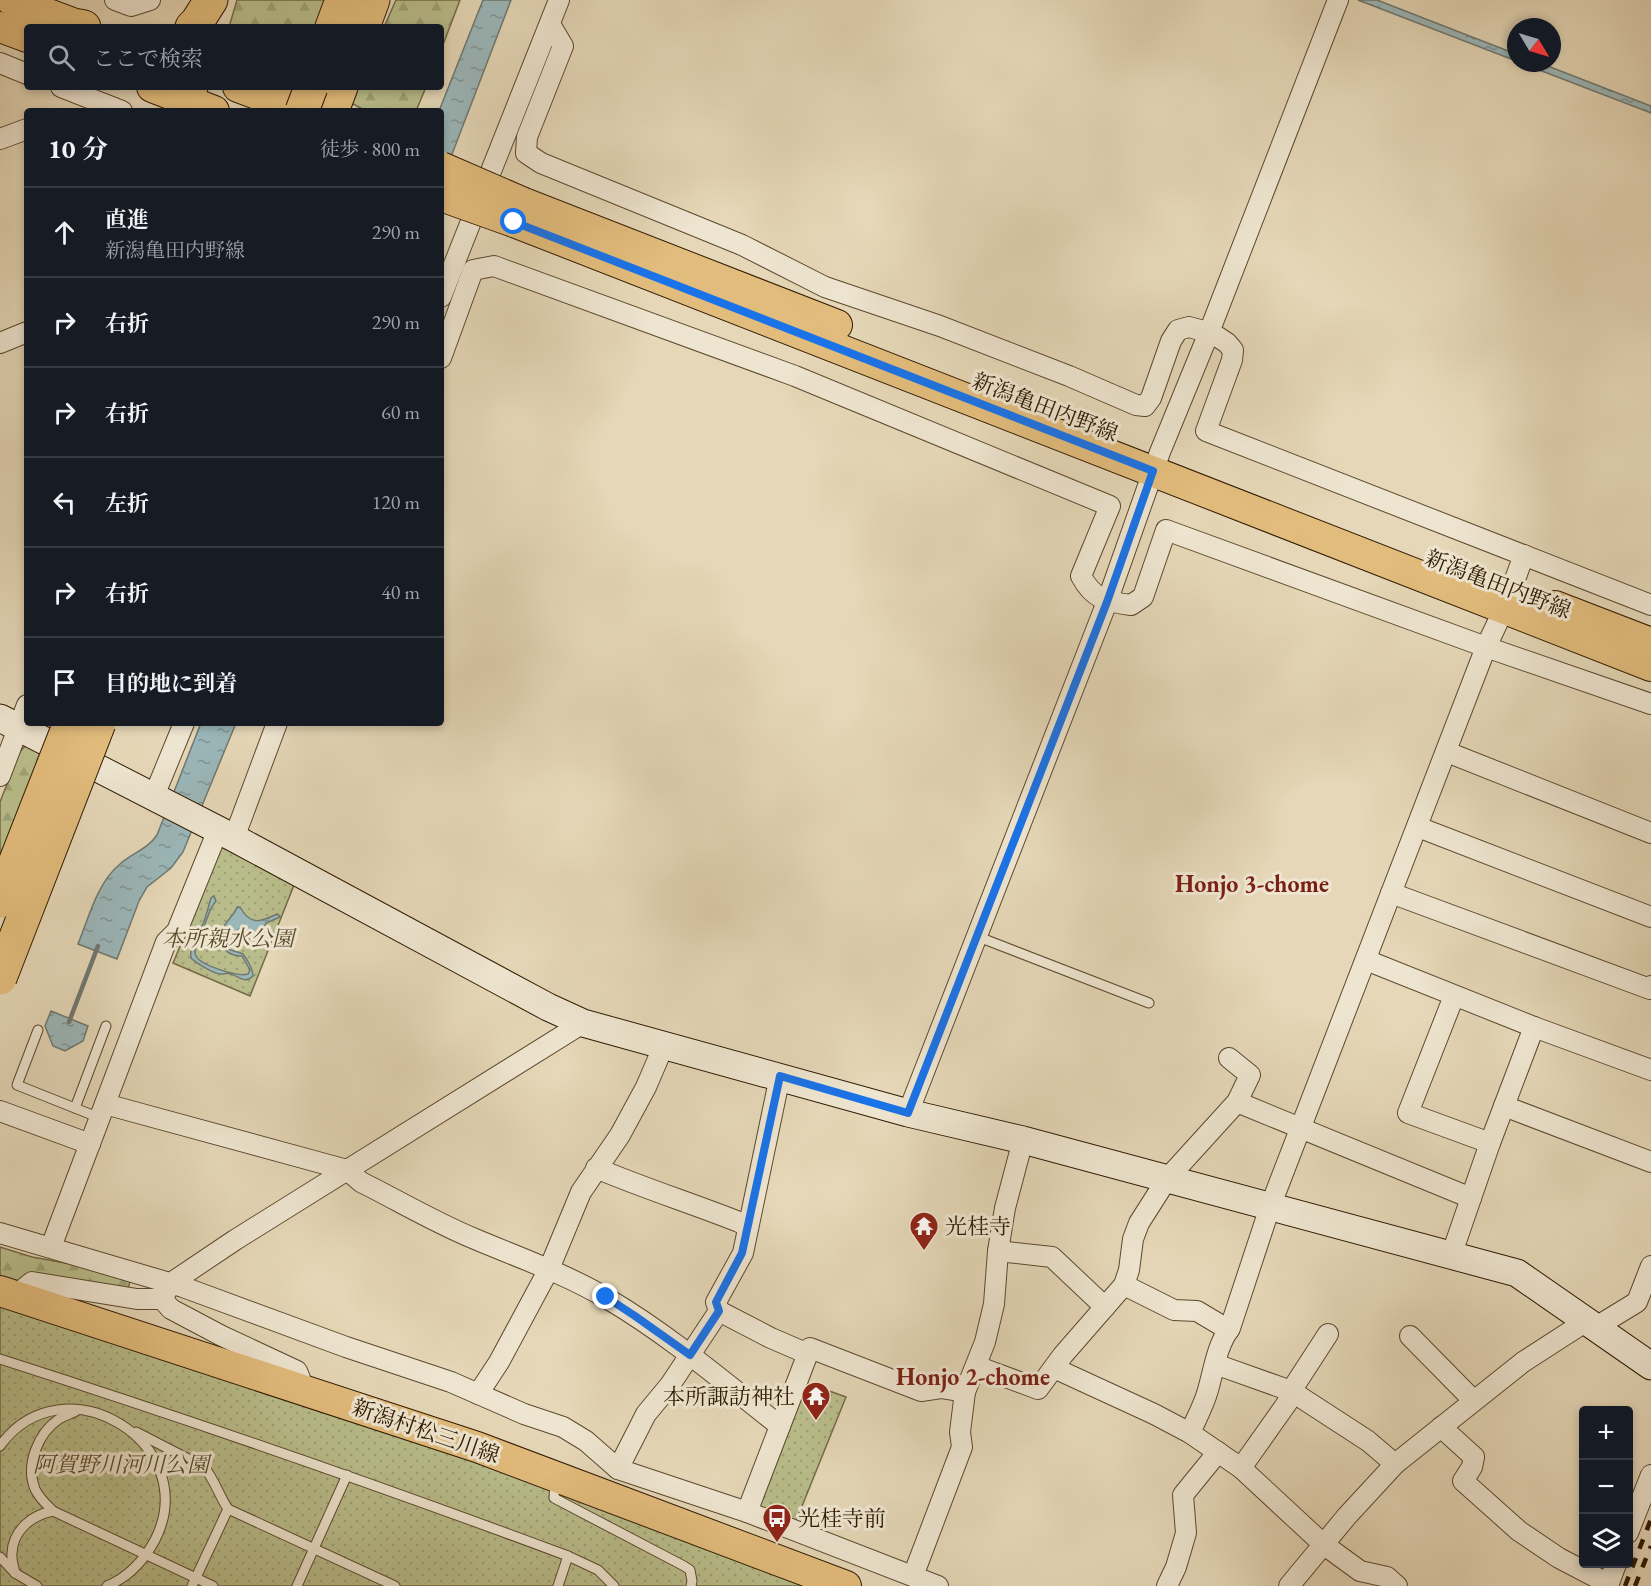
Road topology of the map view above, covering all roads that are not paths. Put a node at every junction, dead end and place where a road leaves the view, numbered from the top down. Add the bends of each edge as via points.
1 (11, 0) edge
2 (115, 0) edge
3 (150, 0) edge
4 (211, 0) edge
5 (225, 0) edge
6 (342, 0) edge
7 (373, 0) edge
8 (559, 0) edge
9 (1338, 0) edge
10 (74, 24) edge
11 (195, 24) edge
12 (203, 24) edge
13 (216, 24) edge
14 (222, 24) edge
15 (333, 24) edge
16 (364, 24) edge
17 (550, 24) junction
18 (0, 27) edge
19 (24, 36) edge
20 (0, 63) edge
21 (24, 73) edge
22 (68, 90) edge
23 (246, 90) edge
24 (269, 90) edge
25 (310, 90) edge
26 (340, 90) edge
27 (186, 91) edge
28 (99, 102) junction
29 (83, 108) edge
30 (114, 108) edge
31 (210, 108) edge
32 (293, 108) edge
33 (302, 108) edge
34 (306, 108) edge
35 (333, 108) edge
36 (24, 130) edge
37 (0, 139) edge
38 (444, 169) edge
39 (444, 197) edge
40 (519, 212) junction
41 (444, 289) edge
42 (24, 333) edge
43 (1208, 335) junction
44 (0, 343) edge
45 (444, 350) edge
46 (1157, 461) junction
47 (1524, 555) junction
48 (1507, 599) junction
49 (1107, 602) junction
50 (1651, 605) edge
51 (1651, 643) edge
52 (1486, 647) junction
53 (1651, 666) edge
54 (1651, 704) edge
55 (15, 717) edge
56 (31, 726) edge
57 (69, 726) edge
58 (98, 726) edge
59 (183, 726) edge
60 (276, 726) edge
61 (1446, 752) junction
62 (0, 776) edge
63 (154, 796) junction
64 (1418, 827) junction
65 (1651, 833) edge
66 (226, 834) junction
67 (1391, 893) junction
68 (0, 902) edge
69 (1651, 917) edge
70 (976, 936) junction
71 (1366, 960) junction
72 (0, 978) edge
73 (1651, 988) edge
74 (1454, 996) junction
75 (1149, 1003) dead end
76 (583, 1023) junction
77 (106, 1026) dead end
78 (1534, 1027) junction
79 (38, 1030) dead end
80 (664, 1045) junction
81 (1229, 1058) dead end
82 (1651, 1070) edge
83 (780, 1076) junction
84 (1237, 1102) junction
85 (1504, 1106) junction
86 (75, 1108) junction
87 (0, 1111) edge
88 (103, 1111) junction
89 (908, 1113) junction
90 (1301, 1127) junction
91 (1023, 1140) junction
92 (1490, 1143) junction
93 (90, 1144) junction
94 (1651, 1162) edge
95 (596, 1168) junction
96 (347, 1170) junction
97 (1167, 1179) junction
98 (1471, 1198) junction
99 (1270, 1207) junction
100 (748, 1227) junction
101 (0, 1233) edge
102 (51, 1247) junction
103 (998, 1251) junction
104 (1451, 1256) junction
105 (1651, 1266) edge
106 (549, 1269) junction
107 (1124, 1285) junction
108 (167, 1291) junction
109 (8, 1294) edge
110 (1105, 1307) junction
111 (719, 1311) junction
112 (1591, 1324) junction
113 (1229, 1330) junction
114 (1328, 1334) dead end
115 (1410, 1336) dead end
116 (808, 1354) junction
117 (690, 1355) junction
118 (0, 1359) edge
119 (1215, 1364) junction
120 (976, 1366) junction
121 (1651, 1366) edge
122 (1054, 1368) junction
123 (305, 1391) junction
124 (1291, 1391) junction
125 (965, 1392) junction
126 (478, 1394) junction
127 (1473, 1401) junction
128 (82, 1409) junction
129 (780, 1426) junction
130 (1441, 1427) junction
131 (132, 1430) junction
132 (1190, 1433) junction
133 (0, 1446) edge
134 (1218, 1452) junction
135 (1395, 1464) junction
136 (1241, 1468) junction
137 (618, 1469) junction
138 (347, 1474) junction
139 (1651, 1475) edge
140 (555, 1476) junction
141 (228, 1509) junction
142 (53, 1511) junction
143 (747, 1512) junction
144 (1633, 1522) edge
145 (1323, 1544) junction
146 (315, 1549) junction
147 (148, 1554) junction
148 (568, 1556) junction
149 (0, 1557) edge
150 (1614, 1568) edge
151 (15, 1573) junction
152 (913, 1576) junction
153 (194, 1582) edge
154 (1292, 1585) edge
155 (1608, 1585) edge
156 (38, 1586) edge
157 (107, 1586) edge
158 (213, 1586) edge
159 (297, 1586) edge
160 (396, 1586) edge
161 (558, 1586) edge
162 (614, 1586) edge
163 (691, 1586) edge
164 (846, 1586) edge
165 (938, 1586) edge
166 (1167, 1586) edge
167 (1397, 1586) edge

1 - 10 main road
2 - 3 street via 131,6
4 - 11 highway
4 - 12 highway
5 - 13 highway
5 - 14 highway
6 - 15 highway
7 - 16 highway
8 - 17 street
9 - 43 street
17 - 41 street
17 - 43 street via 563,46 527,136 526,153 541,163 742,245 825,287 940,326 1136,405 1145,406 1150,398 1178,330 1189,327
18 - 19 main road
20 - 21 street
22 - 28 street
23 - 32 main road
24 - 34 highway
25 - 33 highway, bridge
26 - 35 highway
27 - 31 main road
28 - 29 street
28 - 30 street
36 - 37 street
38 - 40 main road, 新潟亀田内野線, bridge
39 - 40 main road, 新潟亀田内野線, bridge
40 - 46 main road, 新潟亀田内野線
42 - 44 street
43 - 46 street
43 - 47 street via 1218,337 1233,350 1206,431
45 - 49 street via 473,270 494,266 795,376 1110,506 1082,576 1087,587
46 - 48 main road, 新潟亀田内野線
46 - 49 street
47 - 48 street
47 - 50 street
48 - 51 main road, 新潟亀田内野線
48 - 52 street
48 - 53 main road, 新潟亀田内野線
49 - 52 street via 1131,605 1143,597 1166,530
49 - 70 street
52 - 54 street
52 - 61 street
55 - 62 street
56 - 63 street
57 - 68 highway, bridge
58 - 72 highway, bridge
59 - 63 street
60 - 66 street
61 - 64 street
61 - 65 street
63 - 66 street
64 - 67 street
64 - 69 street
66 - 76 street
66 - 88 street via 177,931 166,942
67 - 71 street
67 - 73 street
70 - 75 lane
70 - 89 street
71 - 74 street
71 - 90 street
74 - 78 street
74 - 92 street via 1408,1113
76 - 80 street
76 - 96 street
77 - 86 lane
78 - 82 street
78 - 85 street
79 - 86 lane via 17,1085
80 - 83 street
80 - 95 street via 620,1135
81 - 84 street via 1250,1076
83 - 89 street
83 - 100 street
84 - 90 street
84 - 97 street
85 - 92 street
85 - 94 street
86 - 88 lane
87 - 93 street
88 - 93 street
88 - 96 street
89 - 91 street
90 - 98 street
90 - 99 street
91 - 97 street
91 - 103 street
92 - 98 street
93 - 102 street
95 - 100 street
95 - 106 street via 580,1192
96 - 106 street via 362,1182 473,1239
96 - 108 street via 235,1240
97 - 99 street
97 - 107 street via 1132,1239
98 - 104 street
99 - 104 street
99 - 113 street
100 - 111 street via 742,1253 716,1302
101 - 102 street
102 - 108 street
103 - 110 street via 1052,1257
103 - 120 street via 994,1304
104 - 112 street via 1517,1273
105 - 112 street via 1637,1302
106 - 117 street via 606,1297
106 - 126 street
107 - 110 street
107 - 113 street via 1174,1310 1197,1311
108 - 109 street via 137,1299 32,1282
108 - 123 street via 171,1309 297,1371
108 - 126 street via 346,1347
109 - 123 main road, 新潟村松三川線
110 - 122 street
111 - 116 street
111 - 117 street
112 - 121 street
112 - 127 street via 1523,1362
113 - 119 street
114 - 124 street
115 - 127 street
116 - 125 street via 810,1348 921,1391 941,1388
116 - 129 street
117 - 129 street
117 - 137 street via 646,1414
118 - 138 lane
119 - 124 street
119 - 132 street
120 - 122 street via 1038,1389
120 - 125 street
122 - 132 street
123 - 140 main road, 新潟村松三川線
124 - 135 street via 1368,1441
124 - 136 street via 1287,1403
125 - 152 street via 962,1447
126 - 137 street via 563,1427
127 - 130 street
128 - 131 lane via 108,1416
128 - 133 lane via 54,1411 28,1420
128 - 142 lane via 59,1419 45,1432 31,1462 35,1489
129 - 143 street
130 - 135 street
130 - 155 street via 1474,1457 1463,1481 1519,1531
131 - 141 lane via 204,1467
131 - 147 lane via 150,1450 164,1493 160,1529
132 - 134 street
134 - 136 street
134 - 166 street via 1184,1495 1186,1533
135 - 145 street
136 - 145 street
137 - 143 street
138 - 146 lane
138 - 148 lane
139 - 144 street
140 - 163 lane via 554,1498 684,1566 690,1570
140 - 164 main road, 新潟村松三川線
141 - 146 lane
141 - 153 lane
142 - 147 lane
142 - 151 lane via 30,1519 16,1535 12,1553
143 - 152 street
145 - 154 street
145 - 167 street via 1360,1571 1387,1577
146 - 159 lane
146 - 160 lane
147 - 153 lane
147 - 157 lane via 131,1572
148 - 161 lane
148 - 162 lane via 598,1570
149 - 151 lane
150 - 155 street
151 - 156 lane
152 - 165 street
153 - 158 lane

